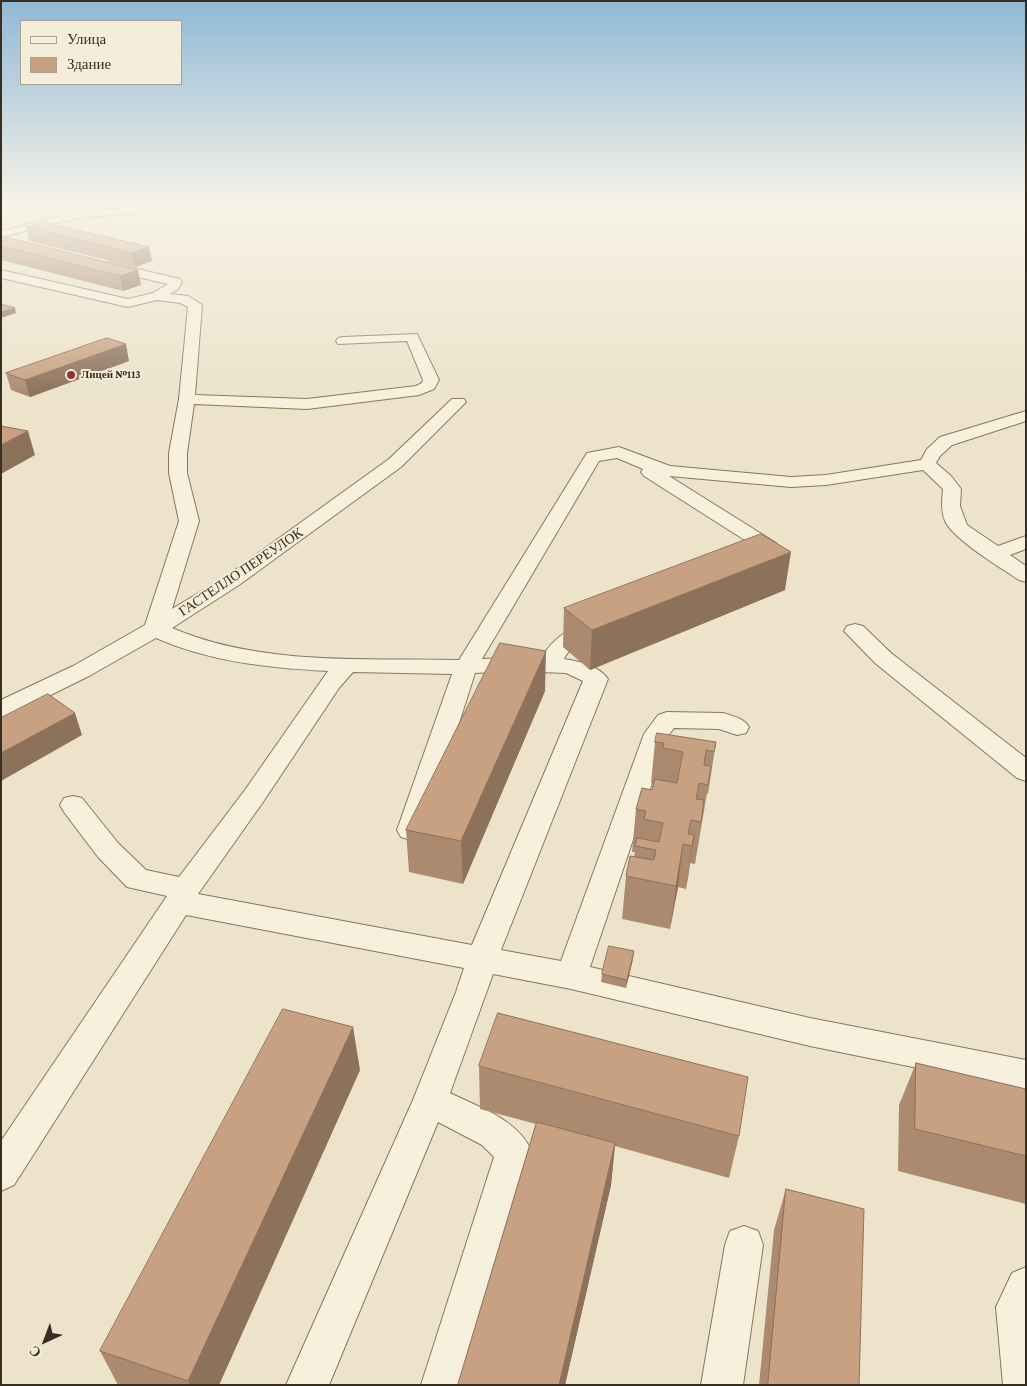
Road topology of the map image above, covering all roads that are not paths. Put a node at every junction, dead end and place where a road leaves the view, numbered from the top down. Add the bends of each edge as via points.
1 (121, 269) edge
2 (1, 274) edge
3 (157, 296) junction
4 (343, 341) dead end
5 (187, 399) junction
6 (458, 402) dead end
7 (1026, 416) edge
8 (619, 452) junction
9 (927, 464) junction
10 (1026, 542) edge
11 (769, 547) edge
12 (996, 554) junction
13 (1026, 576) edge
14 (608, 624) edge
15 (155, 629) junction
16 (855, 631) dead end
17 (347, 665) junction
18 (550, 665) junction
19 (466, 667) junction
20 (1, 710) edge
21 (737, 727) dead end
22 (1026, 772) edge
23 (73, 805) dead end
24 (411, 830) edge
25 (183, 896) junction
26 (482, 959) junction
27 (572, 976) junction
28 (1026, 1075) edge
29 (430, 1100) junction
30 (1, 1173) edge
31 (744, 1245) dead end
32 (1026, 1287) edge
33 (307, 1385) edge
34 (442, 1385) edge
35 (722, 1385) edge
36 (1024, 1385) edge

1 - 3 street via 176,282
2 - 3 street via 128,303
3 - 5 street via 183,299 196,305
4 - 5 street via 412,337 431,380 429,386 307,404
5 - 15 street via 178,473 189,521
6 - 15 street, ГАСТЕЛЛО ПЕРЕУЛОК via 395,463 232,581
7 - 9 street via 946,441 933,452
8 - 9 street via 670,471 791,482 826,480
8 - 11 street
8 - 19 street via 593,457
9 - 12 street via 952,489 951,506 959,528
10 - 12 street
12 - 13 street
14 - 18 street via 563,641
15 - 17 street via 235,656
15 - 20 street, ГАСТЕЛЛО ПЕРЕУЛОК via 81,671
16 - 22 street via 883,658
17 - 19 street
17 - 25 street via 330,682
18 - 19 street
18 - 26 street via 581,670 596,679
19 - 24 street
21 - 27 street via 723,721 667,720 656,734
23 - 25 street via 108,850 137,879
25 - 26 street
25 - 30 street
26 - 27 street
26 - 29 street
27 - 28 street via 810,1032
29 - 33 street
29 - 34 street via 496,1133 514,1152
31 - 35 street
32 - 36 street via 1016,1308

